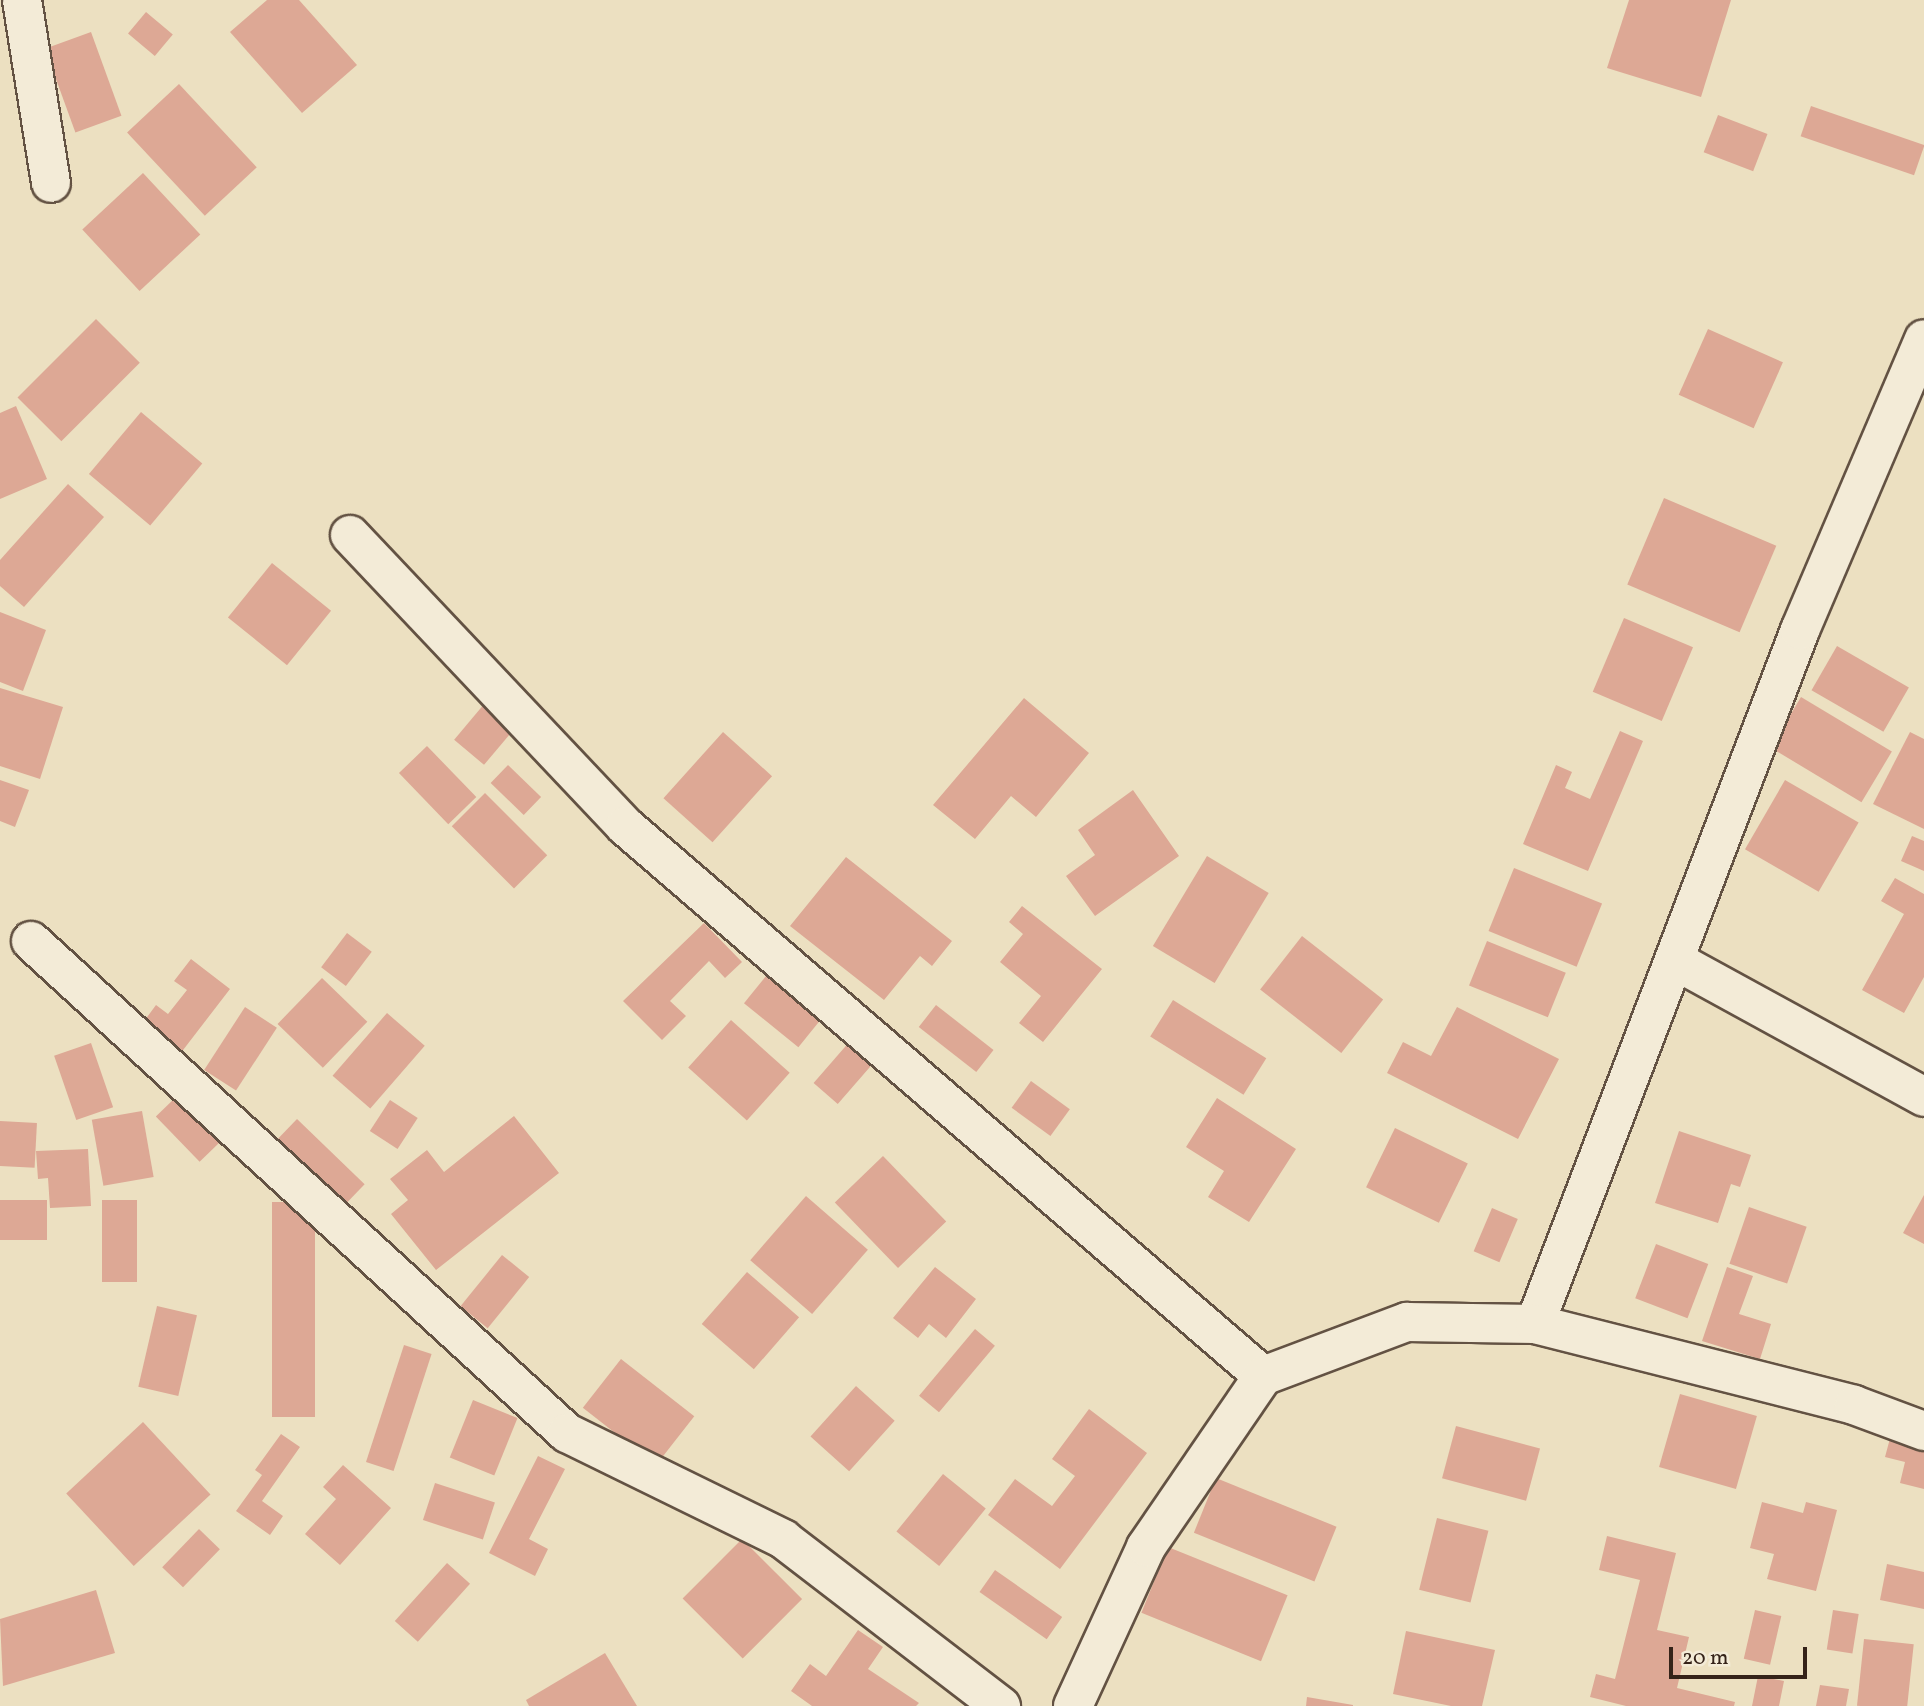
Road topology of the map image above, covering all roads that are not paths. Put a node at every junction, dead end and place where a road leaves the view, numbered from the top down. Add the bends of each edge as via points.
1 (22, 0) edge
2 (51, 183) dead end
3 (1924, 339) edge
4 (350, 535) dead end
5 (32, 941) dead end
6 (1676, 961) junction
7 (1924, 1097) edge
8 (1535, 1324) junction
9 (1262, 1376) junction
10 (1924, 1431) edge
11 (1001, 1706) edge
12 (1073, 1706) edge

1 - 2 street
3 - 6 street via 1800,630
4 - 9 street via 625,827
5 - 11 street via 567,1433 783,1538
6 - 7 street
6 - 8 street
8 - 9 street via 1407,1322
8 - 10 street via 1854,1405
9 - 12 street via 1146,1547

